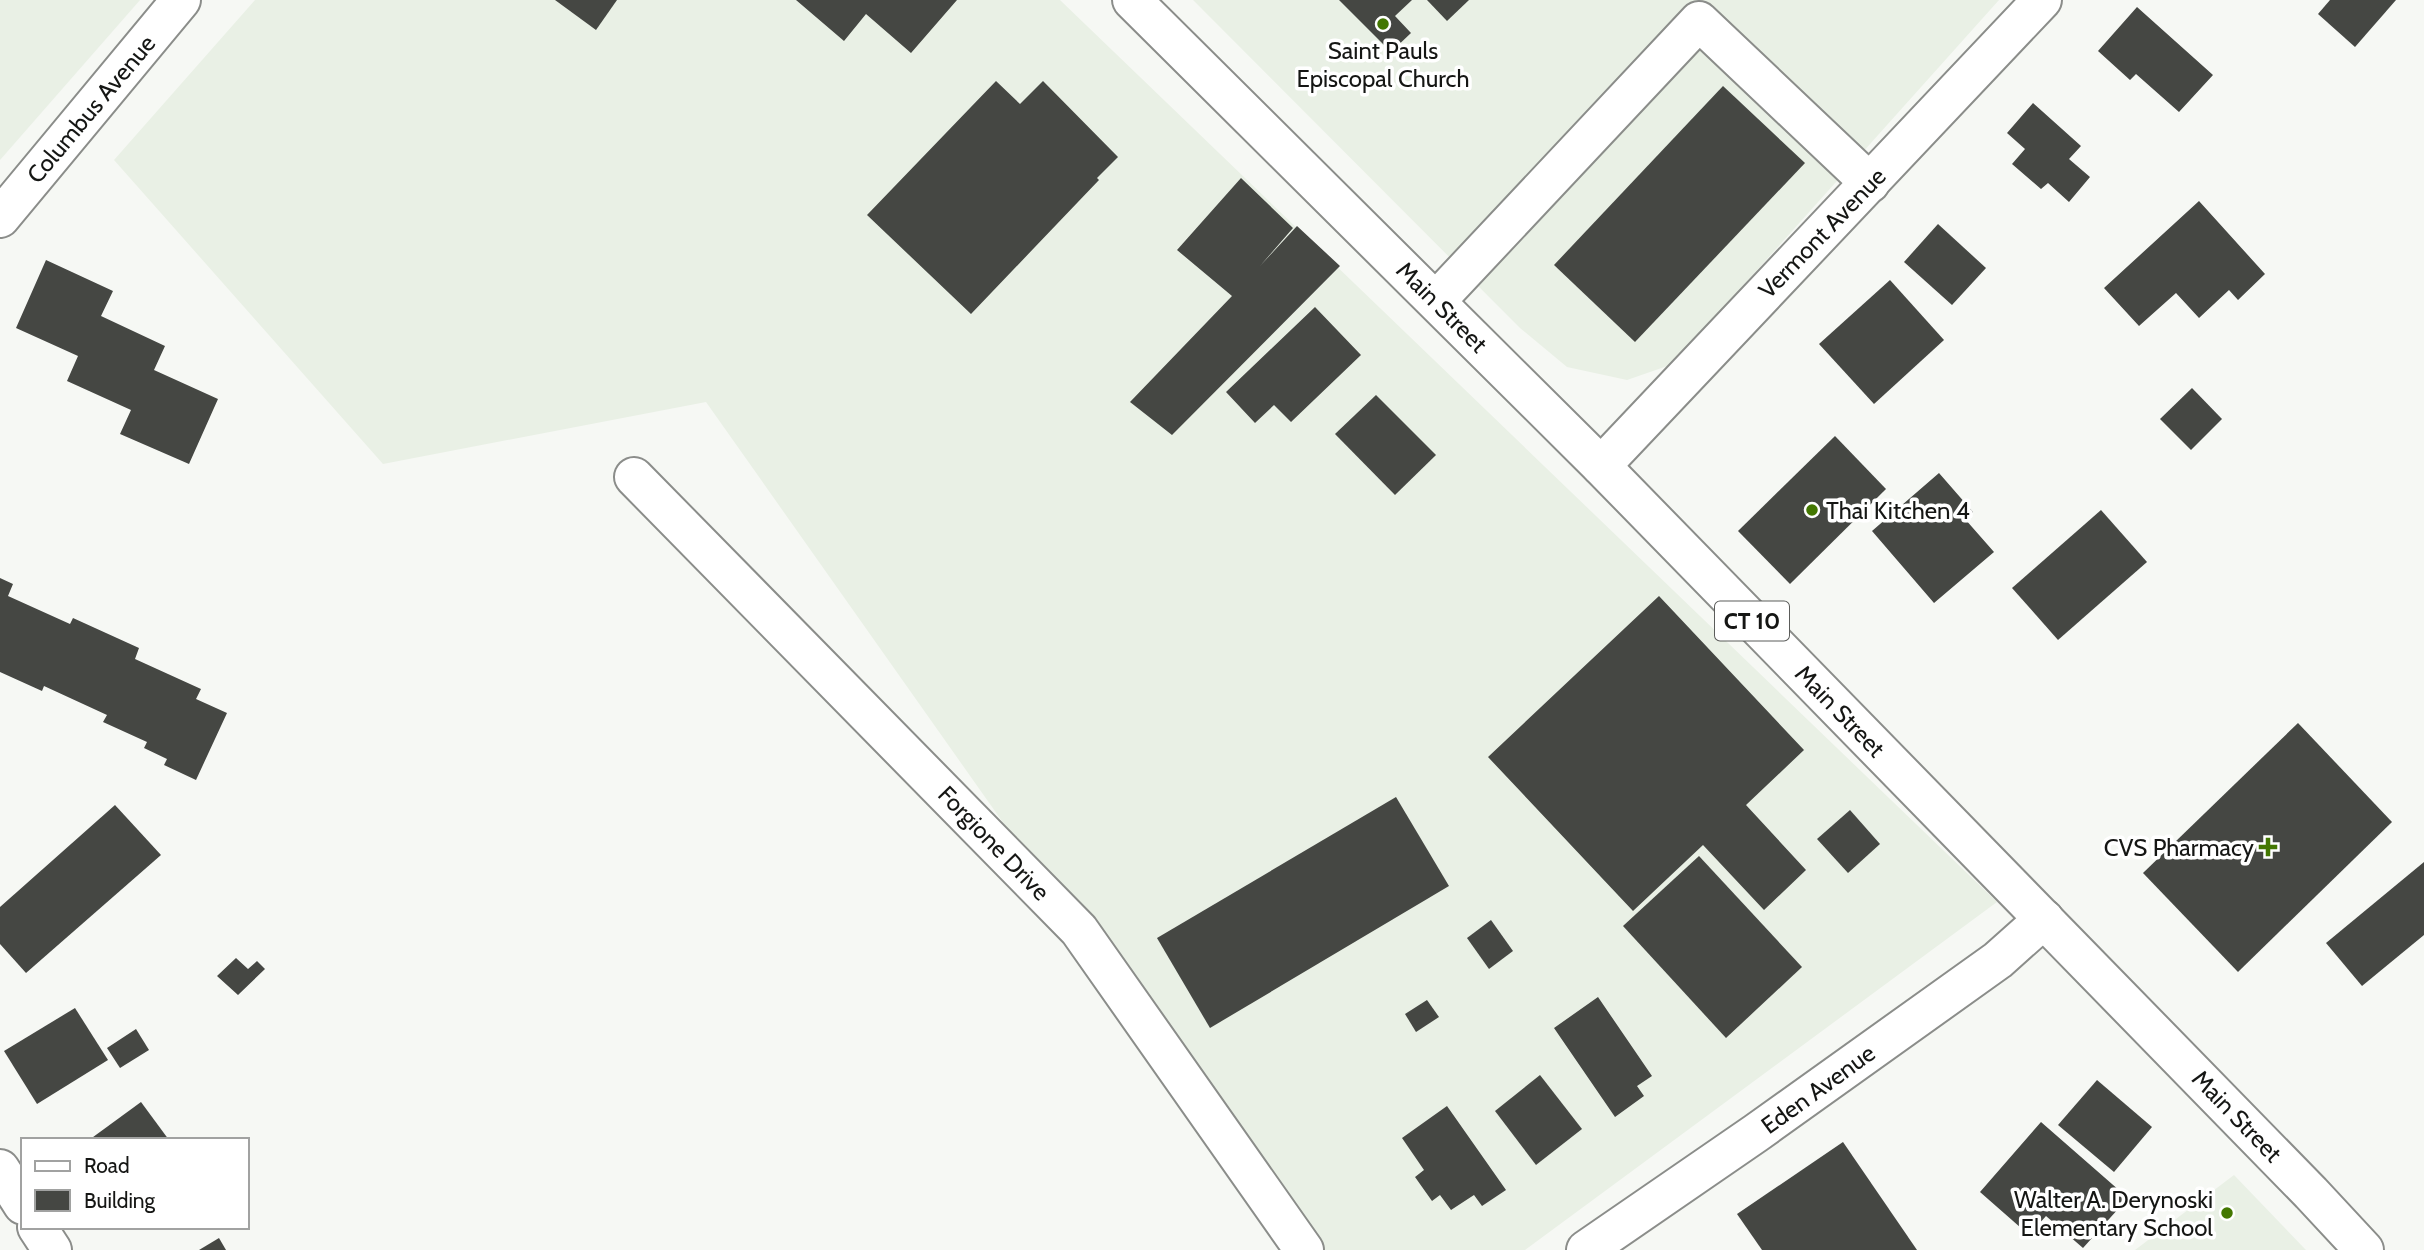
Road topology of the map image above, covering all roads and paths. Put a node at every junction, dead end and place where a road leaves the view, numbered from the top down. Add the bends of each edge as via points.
1 (181, 0) edge
2 (1132, 0) edge
3 (2042, 0) edge
4 (1870, 183) junction
5 (0, 218) edge
6 (1436, 301) junction
7 (1601, 466) junction
8 (635, 477) dead end
9 (2044, 919) junction
10 (0, 1169) edge
11 (21, 1202) edge
12 (38, 1229) edge
13 (52, 1250) edge
14 (1304, 1250) edge
15 (1586, 1250) edge
16 (2364, 1250) edge

1 - 5 main road, Columbus Avenue
2 - 6 main road, Main Street / CT 10
3 - 4 main road, Vermont Avenue
4 - 6 main road via 1699,21
4 - 7 main road, Vermont Avenue
6 - 7 main road, Main Street / CT 10
7 - 9 main road, Main Street / CT 10
8 - 14 main road, Forgione Drive via 1079,930
9 - 15 main road, Eden Avenue via 1998,961
9 - 16 main road, Main Street / CT 10
10 - 11 main road
12 - 13 main road

